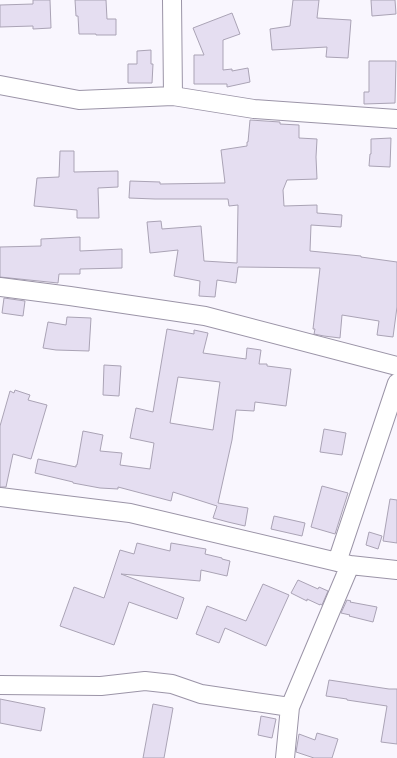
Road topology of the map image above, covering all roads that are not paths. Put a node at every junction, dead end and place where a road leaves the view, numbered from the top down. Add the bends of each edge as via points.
1 (172, 0) edge
2 (0, 85) edge
3 (173, 96) junction
4 (397, 119) edge
5 (0, 287) edge
6 (397, 366) edge
7 (397, 383) edge
8 (0, 497) edge
9 (343, 564) junction
10 (397, 570) edge
11 (0, 685) edge
12 (290, 707) junction
13 (285, 758) edge

1 - 3 street
2 - 3 street via 79,100
3 - 4 street via 254,109
5 - 6 street via 205,316
7 - 9 street
8 - 9 street via 130,513
9 - 10 street
9 - 12 street
11 - 12 street via 101,686 146,681 172,684 201,694
12 - 13 street

